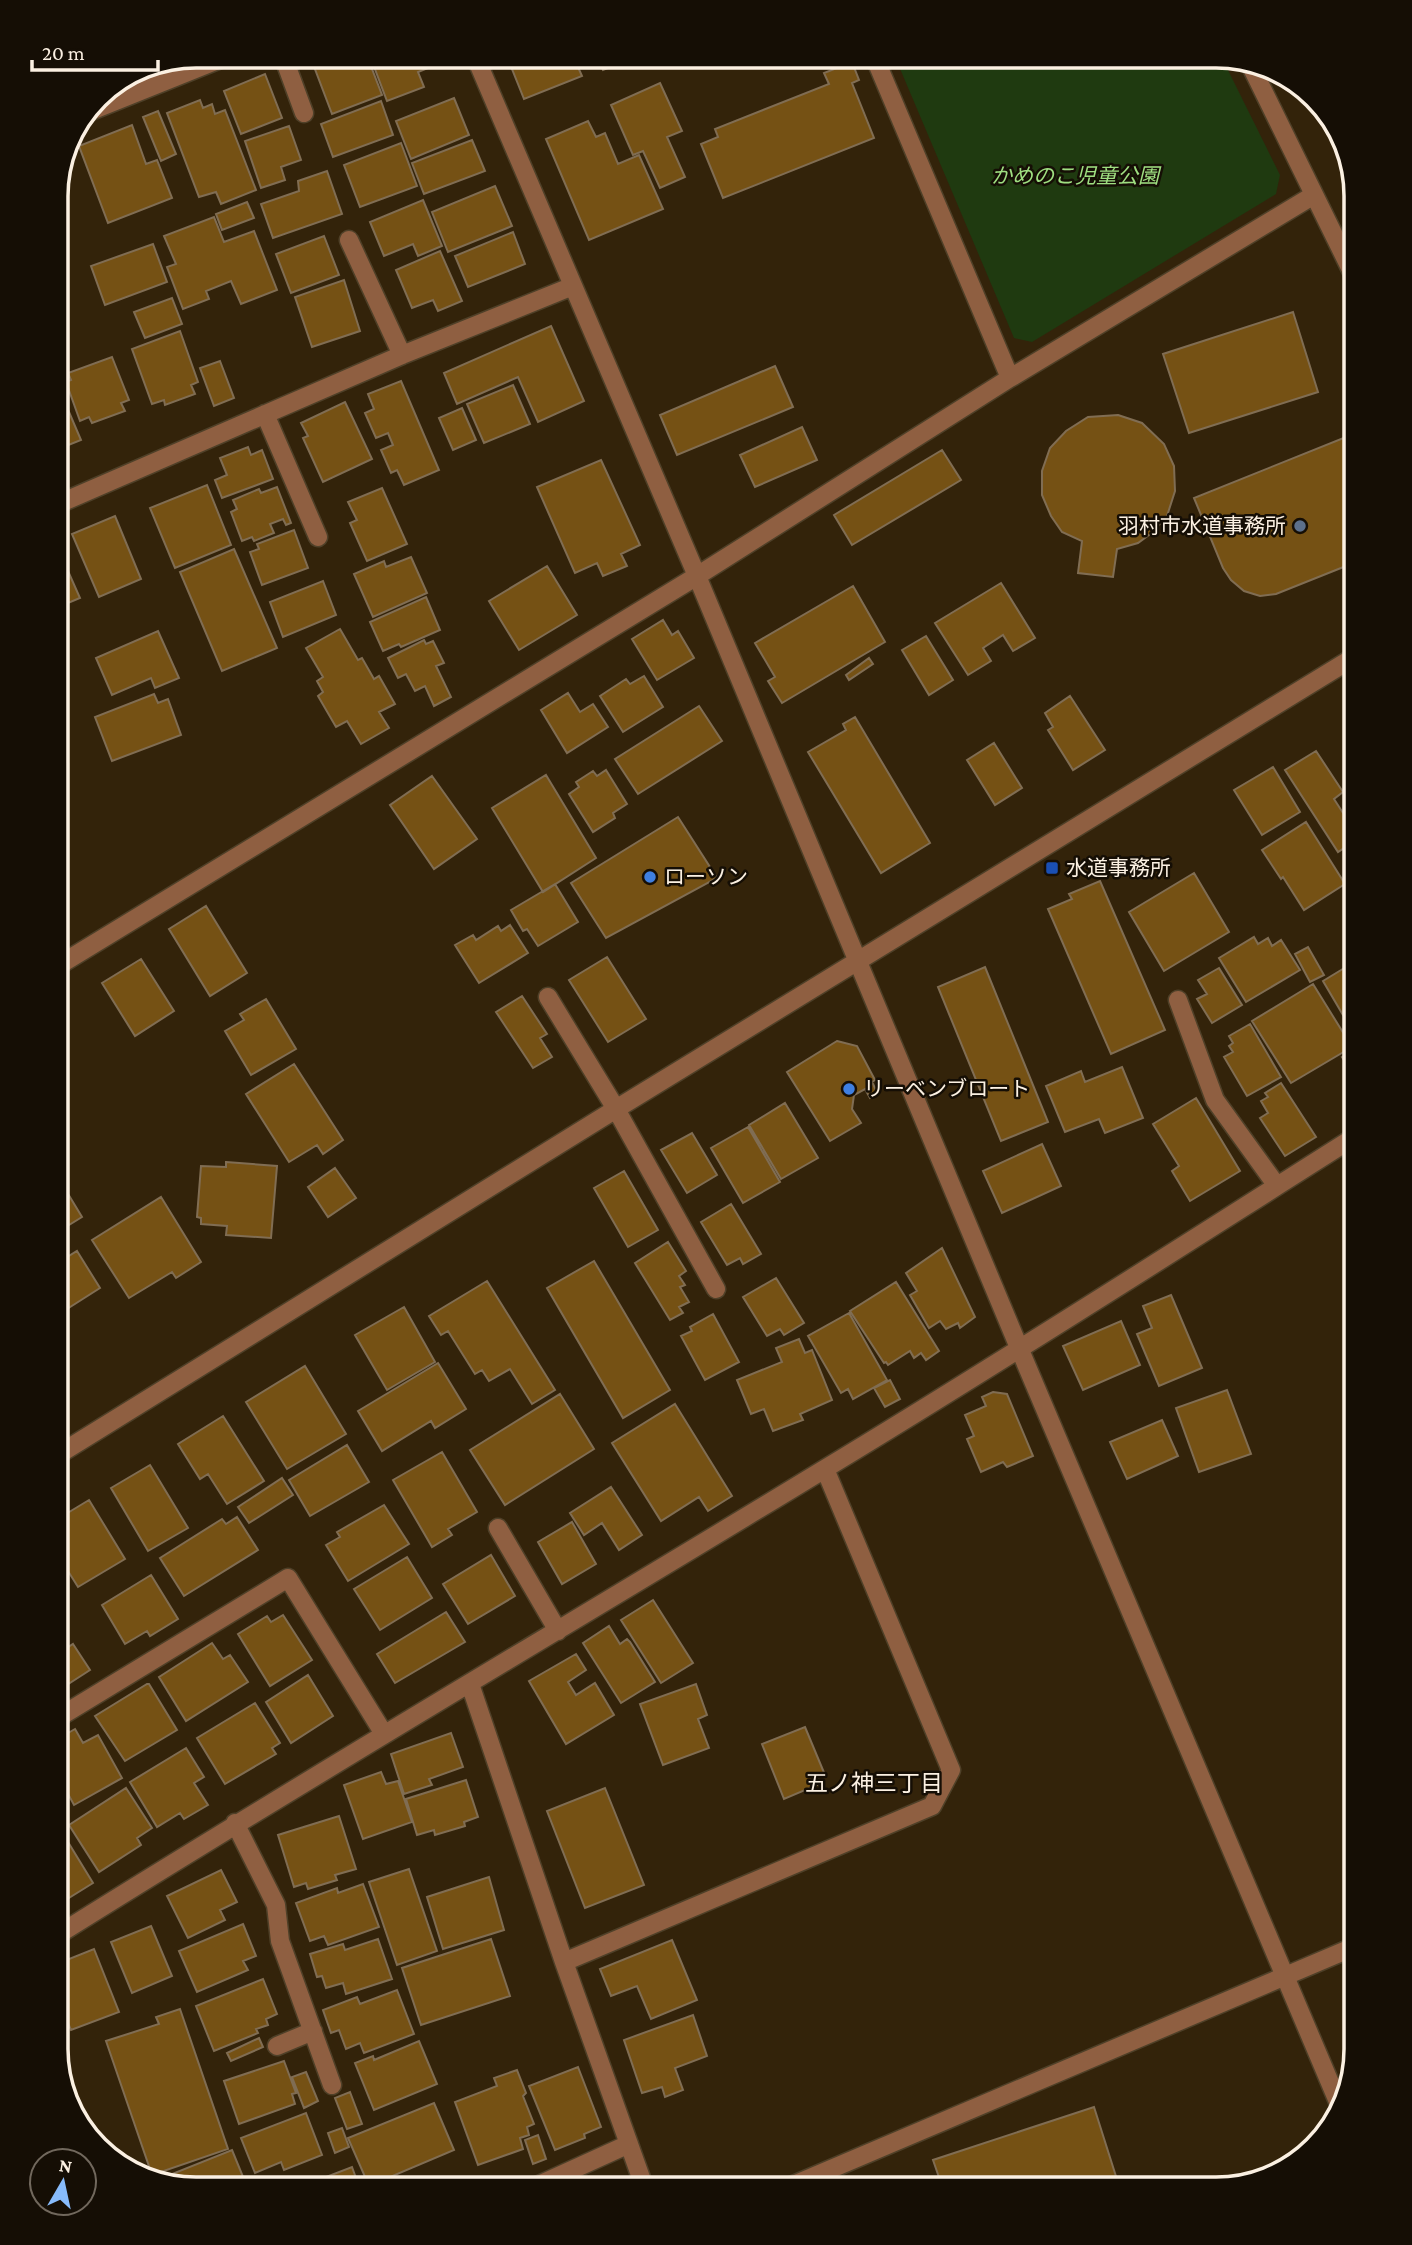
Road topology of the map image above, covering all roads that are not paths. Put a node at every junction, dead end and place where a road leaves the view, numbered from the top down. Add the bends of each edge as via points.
1 (194, 68) edge
2 (286, 68) edge
3 (480, 68) edge
4 (879, 69) edge
5 (1255, 75) edge
6 (119, 95) edge
7 (303, 113) dead end
8 (1314, 195) junction
9 (349, 240) dead end
10 (1344, 256) edge
11 (573, 286) junction
12 (402, 355) junction
13 (1010, 378) junction
14 (265, 414) junction
15 (69, 499) edge
16 (318, 537) dead end
17 (697, 576) junction
18 (1344, 663) edge
19 (69, 959) edge
20 (857, 962) junction
21 (548, 997) dead end
22 (1178, 1000) dead end
23 (616, 1108) junction
24 (1344, 1144) edge
25 (1277, 1186) junction
26 (716, 1289) dead end
27 (1020, 1350) junction
28 (68, 1448) edge
29 (825, 1469) junction
30 (498, 1528) dead end
31 (558, 1631) junction
32 (470, 1684) junction
33 (68, 1712) edge
34 (384, 1734) junction
35 (235, 1823) junction
36 (68, 1928) edge
37 (1344, 1951) edge
38 (564, 1962) junction
39 (1285, 1976) junction
40 (313, 2031) junction
41 (277, 2046) dead end
42 (332, 2085) dead end
43 (1335, 2095) edge
44 (629, 2144) junction
45 (558, 2176) edge
46 (641, 2176) edge
47 (814, 2177) edge

1 - 6 street
2 - 7 street
3 - 11 street
4 - 13 street
5 - 8 street
8 - 10 street
8 - 13 street
9 - 12 street
11 - 12 street
11 - 17 street
12 - 14 street
13 - 17 street
14 - 15 street
14 - 16 street
17 - 19 street
17 - 20 street
18 - 20 street
20 - 23 street
20 - 27 street
21 - 23 street
22 - 25 street via 1215,1100
23 - 26 street
23 - 28 street
24 - 25 street
25 - 27 street
27 - 29 street
27 - 39 street
29 - 31 street
29 - 38 street via 951,1769 932,1806
30 - 31 street
31 - 32 street
32 - 34 street
32 - 38 street
33 - 34 street via 288,1578
34 - 35 street
35 - 36 street
35 - 40 street via 276,1905 280,1941
37 - 39 street
38 - 44 street
39 - 43 street
39 - 47 street
40 - 41 street
40 - 42 street
44 - 45 street
44 - 46 street

